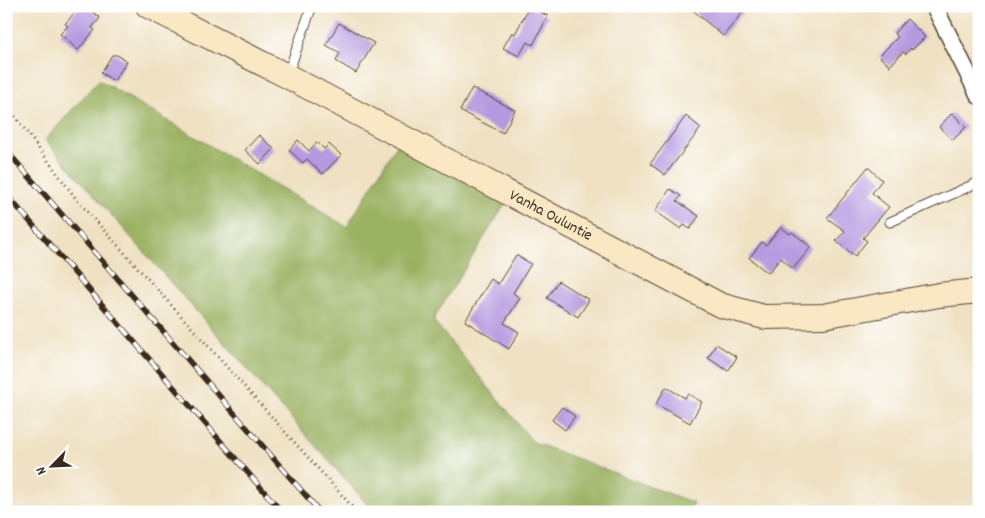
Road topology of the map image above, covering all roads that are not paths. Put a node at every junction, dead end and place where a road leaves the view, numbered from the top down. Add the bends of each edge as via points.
1 (148, 6) edge
2 (312, 6) edge
3 (934, 6) edge
4 (287, 76) junction
5 (979, 96) edge
6 (979, 182) edge
7 (890, 222) dead end
8 (979, 291) edge

1 - 4 street, Vanha Ouluntie
2 - 4 lane
3 - 5 street
4 - 8 street, Vanha Ouluntie via 720,304 764,317 823,316
6 - 7 lane

